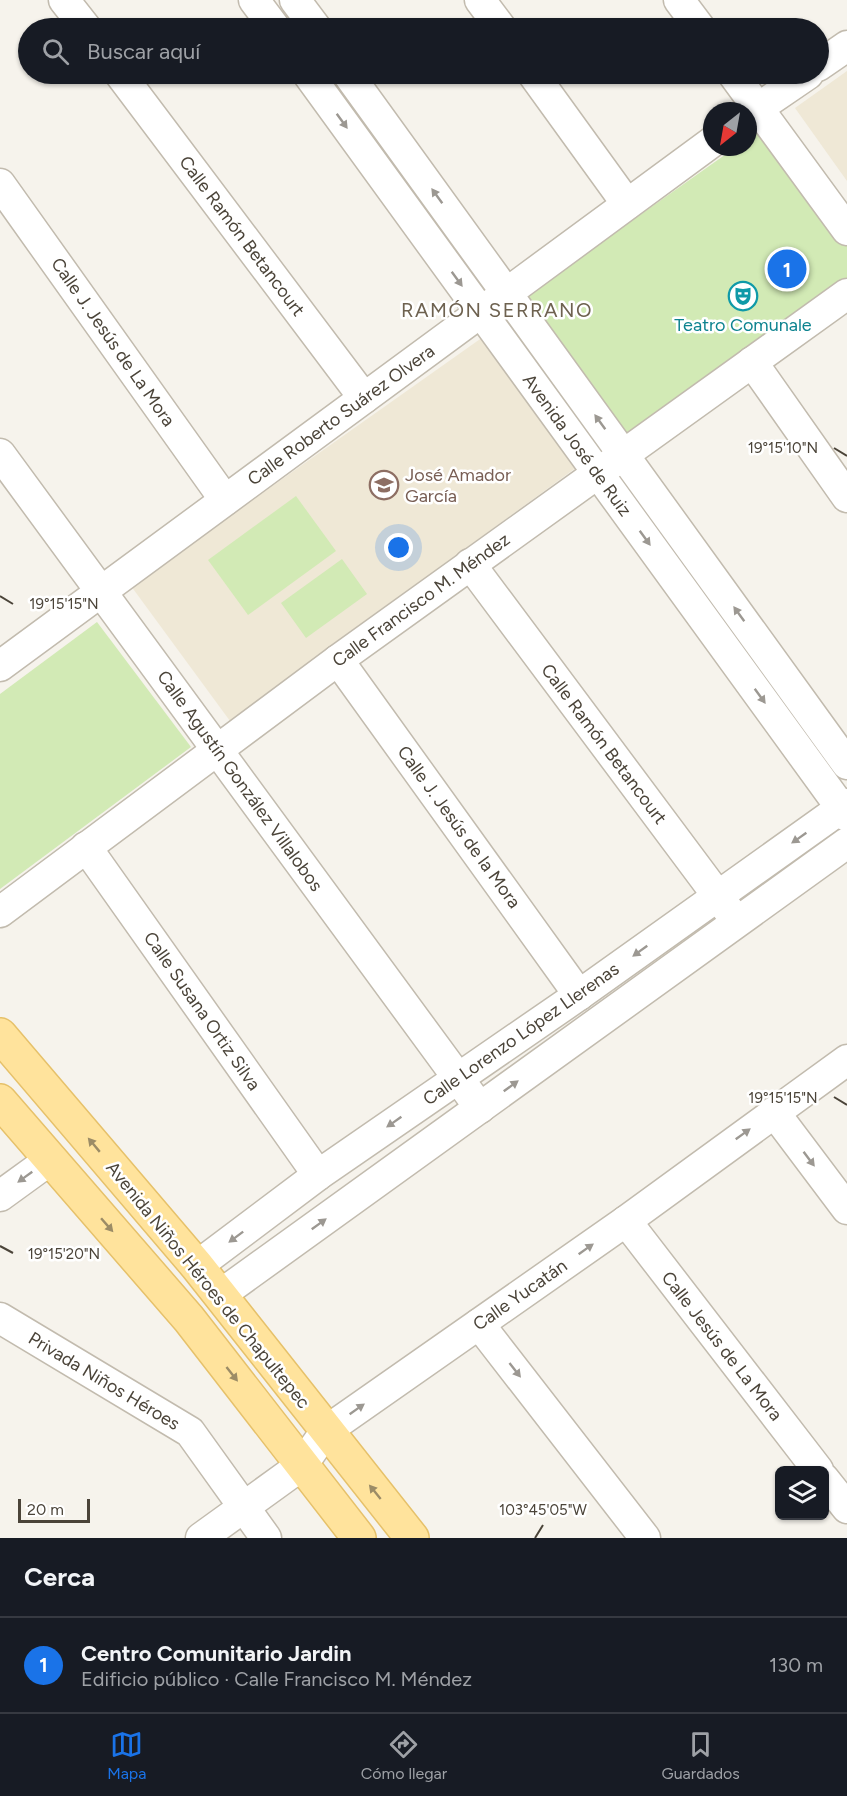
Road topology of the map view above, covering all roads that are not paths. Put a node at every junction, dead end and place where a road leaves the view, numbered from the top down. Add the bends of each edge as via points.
1 (64, 0) edge
2 (254, 0) edge
3 (295, 0) edge
4 (480, 0) edge
5 (679, 0) edge
6 (78, 18) edge
7 (268, 18) edge
8 (308, 18) edge
9 (494, 18) edge
10 (692, 18) edge
11 (847, 46) edge
12 (829, 59) edge
13 (128, 84) edge
14 (315, 84) edge
15 (355, 84) edge
16 (540, 84) edge
17 (738, 84) edge
18 (794, 84) edge
19 (748, 102) edge
20 (757, 109) edge
21 (757, 117) edge
22 (703, 149) edge
23 (0, 184) edge
24 (627, 204) junction
25 (847, 230) edge
26 (507, 293) junction
27 (847, 294) edge
28 (481, 312) junction
29 (752, 362) junction
30 (364, 398) junction
31 (0, 454) edge
32 (623, 454) junction
33 (597, 472) junction
34 (847, 497) edge
35 (225, 500) junction
36 (470, 564) junction
37 (101, 592) junction
38 (338, 660) junction
39 (0, 666) edge
40 (218, 751) junction
41 (847, 764) edge
42 (845, 810) edge
43 (847, 843) edge
44 (86, 847) junction
45 (716, 895) junction
46 (0, 912) edge
47 (738, 923) junction
48 (579, 995) junction
49 (0, 1035) edge
50 (847, 1060) edge
51 (458, 1078) junction
52 (0, 1101) edge
53 (480, 1108) junction
54 (774, 1112) junction
55 (51, 1159) junction
56 (318, 1175) junction
57 (0, 1196) edge
58 (847, 1209) edge
59 (626, 1221) junction
60 (197, 1266) junction
61 (220, 1295) junction
62 (0, 1318) edge
63 (479, 1324) junction
64 (326, 1431) junction
65 (302, 1465) junction
66 (815, 1466) edge
67 (829, 1484) edge
68 (244, 1507) junction
69 (847, 1508) edge
70 (201, 1538) edge
71 (266, 1538) edge
72 (359, 1538) edge
73 (412, 1538) edge
74 (645, 1538) edge

1 - 6 street
2 - 7 street
3 - 8 street
4 - 9 street
5 - 10 street
11 - 12 street
13 - 30 street, Calle Ramón Betancourt
14 -> 28 street, Avenida José de Ruiz
26 -> 15 street, Avenida José de Ruiz
16 - 24 street
17 - 19 street
18 - 20 street
21 - 25 street
22 - 24 street, Calle Roberto Suárez Olvera
23 - 35 street, Calle J. Jesús de La Mora
24 - 26 street, Calle Roberto Suárez Olvera
26 - 28 street, Calle Roberto Suárez Olvera
32 -> 26 street, Avenida José de Ruiz
27 - 29 street, Calle Francisco M. Méndez
28 - 30 street, Calle Roberto Suárez Olvera
28 - 33 street, Avenida José de Ruiz
29 - 32 street, Calle Francisco M. Méndez
29 - 34 street
30 - 35 street, Calle Roberto Suárez Olvera
31 - 37 street, Calle Agustín González Villalobos
32 - 33 street, Calle Francisco M. Méndez
41 -> 32 street, Avenida José de Ruiz
33 - 36 street, Calle Francisco M. Méndez
33 -> 42 street, Avenida José de Ruiz
35 - 37 street, Calle Roberto Suárez Olvera
36 - 38 street, Calle Francisco M. Méndez
36 - 45 street, Calle Ramón Betancourt
37 - 39 street, Calle Roberto Suárez Olvera
37 - 40 street, Calle Agustín González Villalobos
38 - 40 street, Calle Francisco M. Méndez
38 - 48 street, Calle J. Jesús de la Mora
40 - 44 street, Calle Francisco M. Méndez
40 - 51 street, Calle Agustín González Villalobos
42 -> 45 street, Calle Lorenzo López Llerenas
43 - 47 street, Calle Lorenzo López Llerenas
44 - 46 street, Calle Francisco M. Méndez
44 - 56 street, Calle Susana Ortiz Silva
45 - 47 street, Calle Ramón Betancourt
45 -> 48 street, Calle Lorenzo López Llerenas
53 -> 47 street, Calle Lorenzo López Llerenas
48 - 51 street, Calle Lorenzo López Llerenas
60 -> 49 main road, Avenida Niños Héroes de Chapultepec
50 - 54 street, Calle Yucatán
51 - 53 street, Calle Agustín González Villalobos
51 -> 56 street, Calle Lorenzo López Llerenas
52 - 55 main road, Avenida Niños Héroes de Chapultepec
61 -> 53 street, Calle Lorenzo López Llerenas
54 -> 58 street
59 -> 54 street, Calle Yucatán
55 -> 57 street
55 -> 65 main road, Avenida Niños Héroes de Chapultepec via 189,1320
56 -> 60 street, Calle Lorenzo López Llerenas
63 -> 59 street, Calle Yucatán
59 - 66 street, Calle Jesús de La Mora
60 - 61 main road, Avenida Niños Héroes de Chapultepec
61 - 64 main road, Avenida Niños Héroes de Chapultepec
62 - 68 street, Privada Niños Héroes via 190,1432
64 -> 63 street, Calle Yucatán
63 -> 74 street
64 - 65 street, Calle Yucatán
73 -> 64 main road, Avenida Niños Héroes de Chapultepec
65 - 68 street, Calle Yucatán
65 - 72 main road, Avenida Niños Héroes de Chapultepec
67 - 69 street
68 - 70 street, Calle Yucatán
68 - 71 street, Privada Niños Héroes

